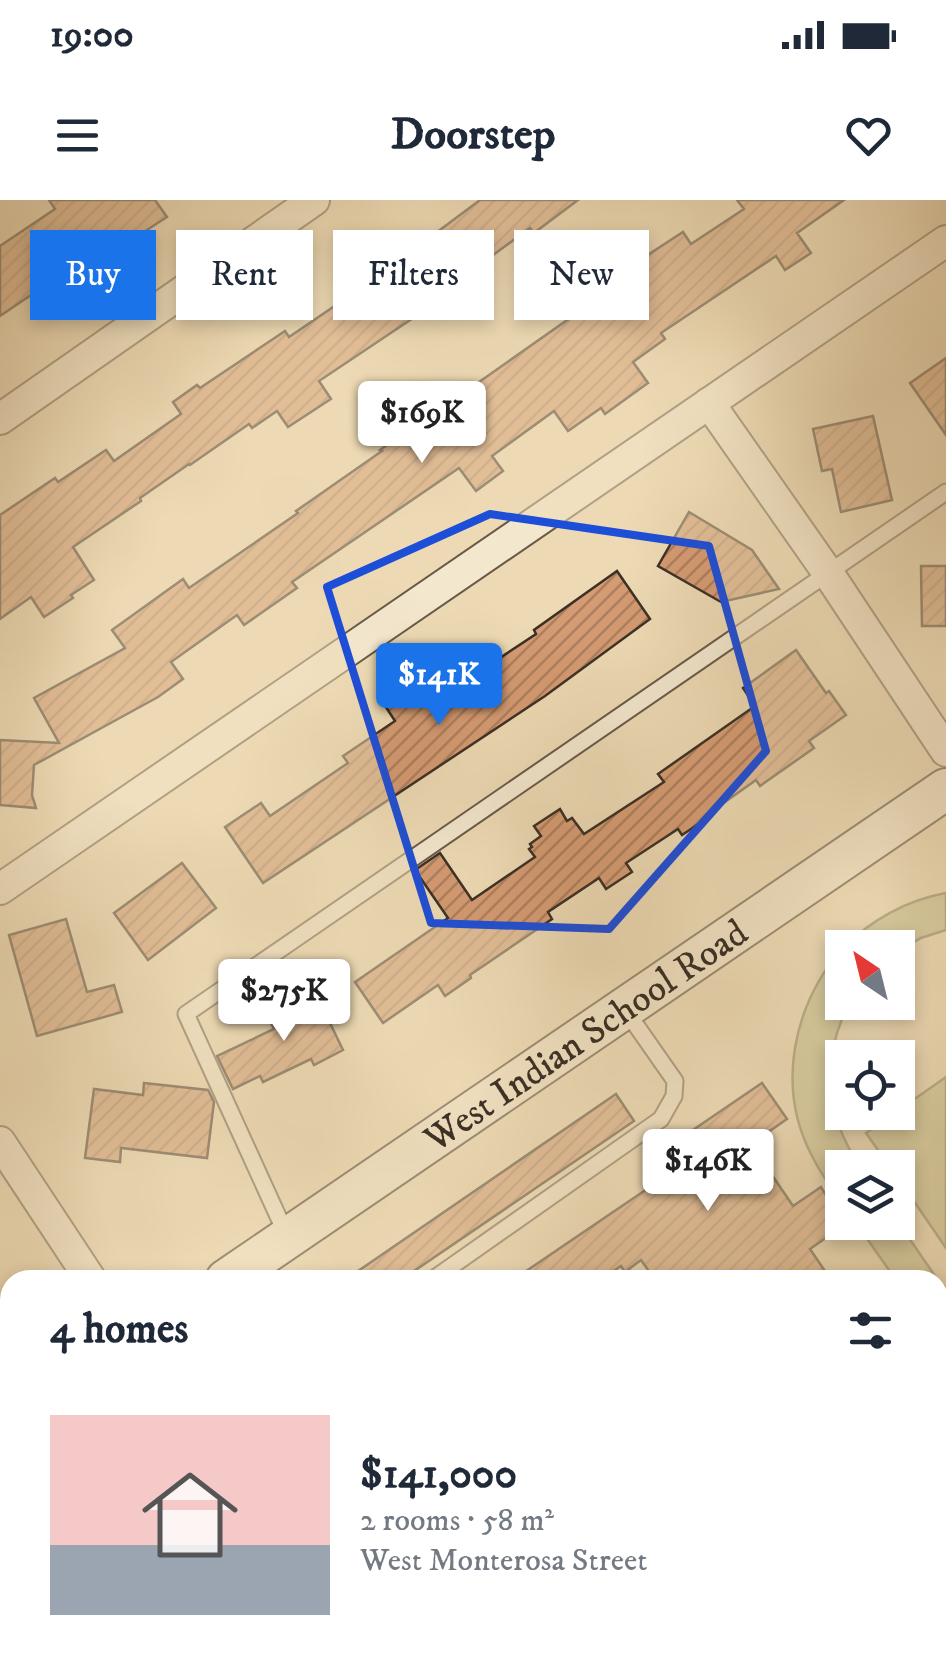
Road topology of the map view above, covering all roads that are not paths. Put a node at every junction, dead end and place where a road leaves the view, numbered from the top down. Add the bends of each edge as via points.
1 (314, 200) edge
2 (946, 241) edge
3 (709, 403) junction
4 (0, 419) edge
5 (946, 492) edge
6 (828, 573) junction
7 (946, 751) edge
8 (946, 789) edge
9 (0, 889) edge
10 (624, 1008) junction
11 (0, 1142) edge
12 (288, 1238) junction
13 (83, 1270) edge
14 (241, 1270) edge
15 (446, 1270) edge

1 - 4 street
2 - 3 street
3 - 6 street
3 - 9 street
5 - 6 lane
6 - 7 street
6 - 12 lane via 186,1014
8 - 10 main road, West Indian School Road
10 - 12 main road, West Indian School Road
10 - 15 lane via 675,1081 662,1119
11 - 13 street
12 - 14 main road, West Indian School Road

